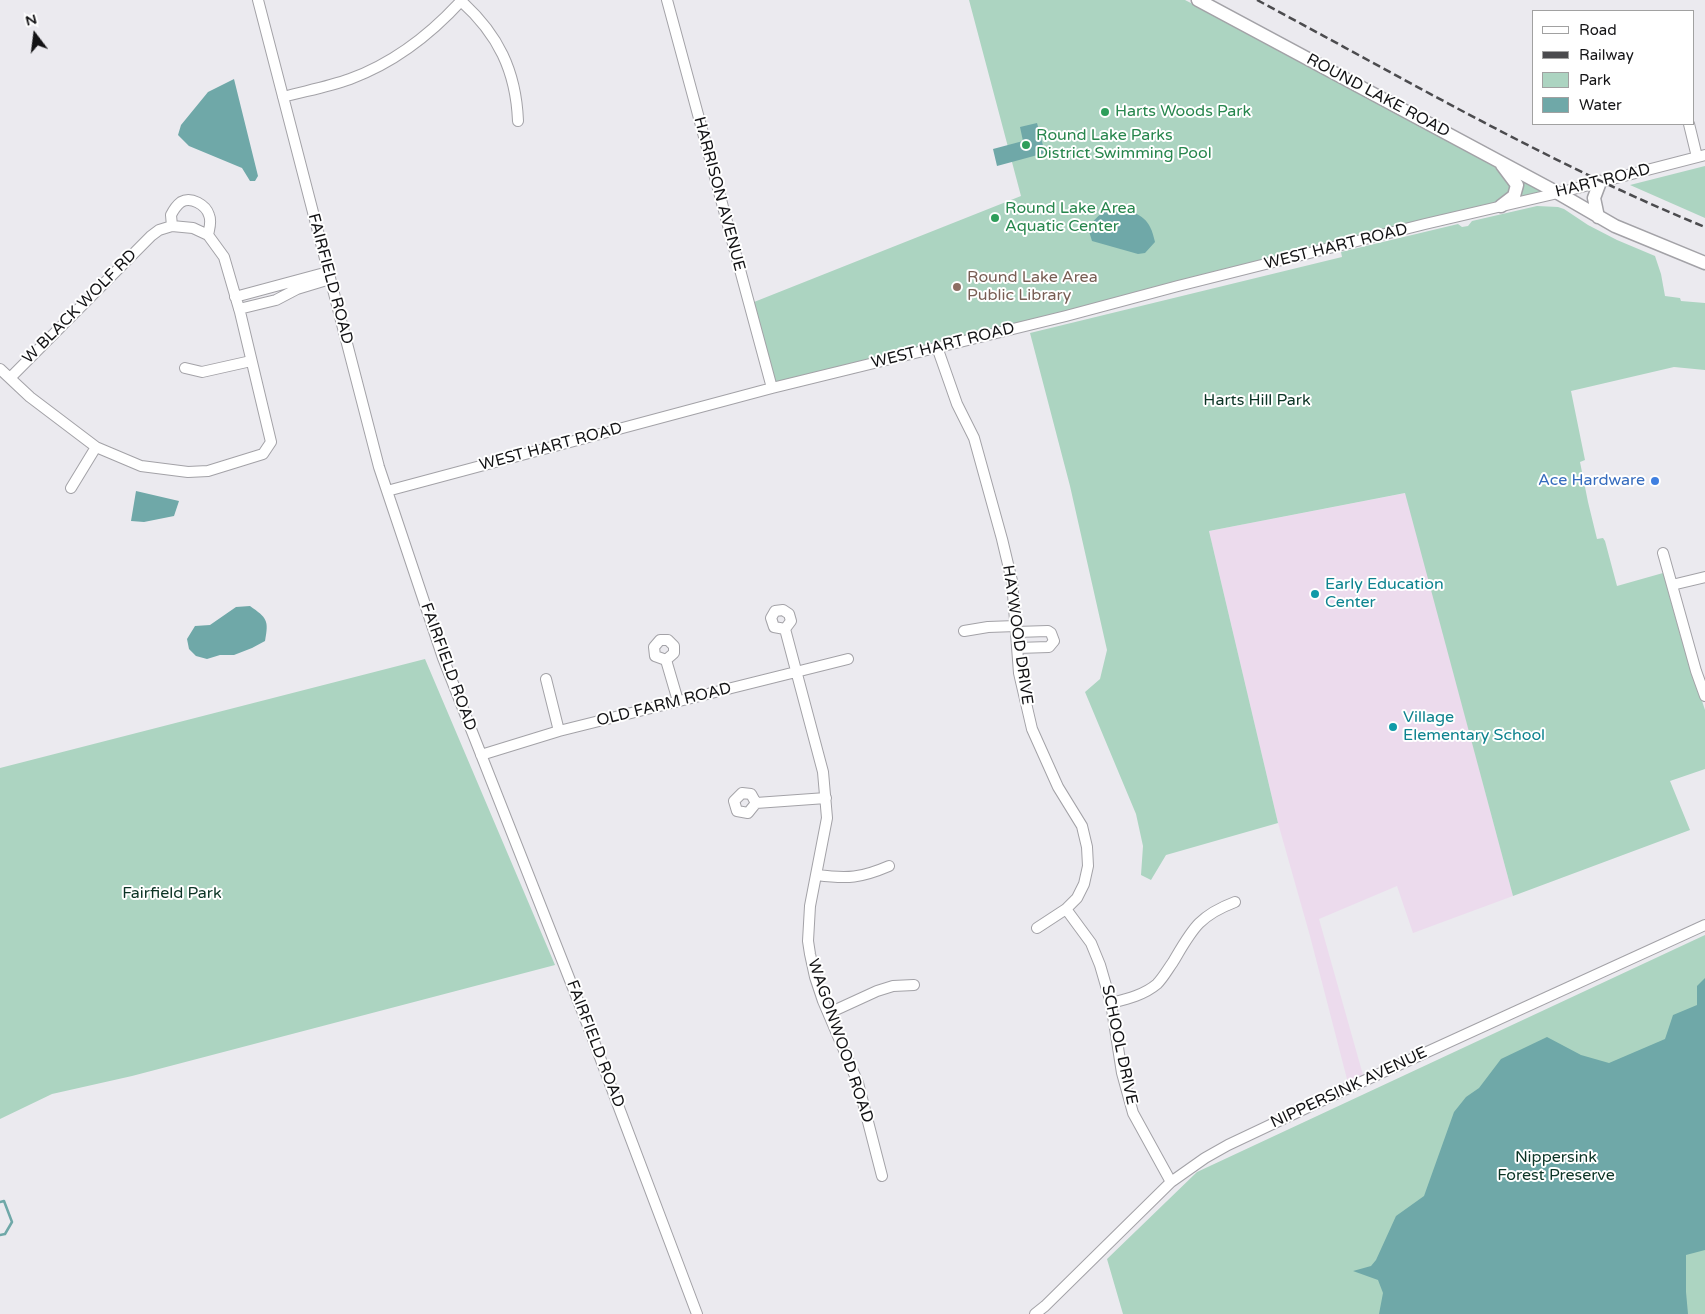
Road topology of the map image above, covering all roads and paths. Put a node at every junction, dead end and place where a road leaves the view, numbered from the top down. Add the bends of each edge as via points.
1 (258, 0) edge
2 (462, 0) edge
3 (667, 0) edge
4 (1198, 0) edge
5 (283, 97) junction
6 (518, 121) dead end
7 (1689, 125) edge
8 (1701, 156) edge
9 (1499, 161) junction
10 (1600, 182) junction
11 (1558, 193) junction
12 (1501, 206) junction
13 (1598, 217) junction
14 (172, 226) junction
15 (208, 235) junction
16 (1705, 263) edge
17 (330, 275) junction
18 (235, 294) junction
19 (239, 309) junction
20 (937, 347) junction
21 (251, 361) junction
22 (185, 368) dead end
23 (0, 369) edge
24 (10, 378) junction
25 (772, 388) junction
26 (96, 446) junction
27 (71, 488) dead end
28 (387, 491) junction
29 (1663, 553) dead end
30 (1705, 577) edge
31 (1672, 585) junction
32 (785, 629) dead end
33 (1016, 629) junction
34 (964, 631) dead end
35 (1017, 648) junction
36 (848, 659) dead end
37 (666, 660) dead end
38 (1701, 669) edge
39 (796, 671) junction
40 (546, 679) dead end
41 (1705, 696) edge
42 (678, 701) junction
43 (559, 732) junction
44 (481, 755) junction
45 (826, 798) junction
46 (756, 803) dead end
47 (890, 866) dead end
48 (817, 875) junction
49 (1235, 902) dead end
50 (1066, 909) junction
51 (1705, 925) edge
52 (1037, 928) dead end
53 (914, 985) dead end
54 (1111, 1003) junction
55 (829, 1013) junction
56 (882, 1176) dead end
57 (1171, 1182) junction
58 (697, 1314) edge
59 (1035, 1314) edge

1 - 5 street, FAIRFIELD ROAD
2 - 5 street via 445,19 414,44 373,69
2 - 6 street via 500,48 517,98
3 - 25 street, HARRISON AVENUE
4 - 9 main road, ROUND LAKE ROAD
5 - 17 street, FAIRFIELD ROAD
7 - 8 street
8 - 10 street, HART ROAD
9 - 11 main road, ROUND LAKE ROAD
9 - 12 main road via 1517,186 1514,196
10 - 11 street, HART ROAD
10 - 13 main road via 1594,198
11 - 12 street, HART ROAD
11 - 13 main road, ROUND LAKE ROAD
12 - 20 street, WEST HART ROAD
13 - 16 main road, ROUND LAKE ROAD
14 - 15 street via 193,228
14 - 15 street via 171,214 180,203 191,200 199,203 209,214
14 - 24 street, W BLACK WOLF RD via 151,236
15 - 18 street via 224,257
17 - 18 street
17 - 19 street via 276,300
17 - 28 street, FAIRFIELD ROAD
18 - 19 street
19 - 21 street
20 - 25 street, WEST HART ROAD
20 - 33 street, HAYWOOD DRIVE via 957,404 974,438 988,483 1012,581
21 - 22 street via 202,372
21 - 26 street via 271,442 263,454 208,471 188,472 141,466
23 - 24 street
24 - 26 street
25 - 28 street, WEST HART ROAD
26 - 27 street
28 - 44 street, FAIRFIELD ROAD via 443,658
29 - 31 street
30 - 31 street
31 - 38 street
32 - 39 street, WAGONWOOD ROAD
33 - 34 street via 988,627
33 - 35 street, HAYWOOD DRIVE
33 - 35 street via 1048,631 1054,641 1049,647
35 - 50 street, HAYWOOD DRIVE via 1019,673 1032,729 1058,787 1082,826 1087,847 1088,866 1084,884
36 - 39 street, OLD FARM ROAD
37 - 42 street
38 - 41 street
39 - 42 street, OLD FARM ROAD
39 - 45 street, WAGONWOOD ROAD via 823,772
40 - 43 street
42 - 43 street, OLD FARM ROAD
43 - 44 street, OLD FARM ROAD
44 - 58 street, FAIRFIELD ROAD
45 - 46 street
45 - 48 street, WAGONWOOD ROAD via 827,818
47 - 48 street via 854,878
48 - 55 street, WAGONWOOD ROAD via 810,906 808,941 815,977
49 - 54 street via 1217,909 1194,928 1157,983 1141,994
50 - 52 street, HAYWOOD DRIVE
50 - 54 street, SCHOOL DRIVE via 1091,943
51 - 57 street, NIPPERSINK AVENUE via 1228,1145
53 - 55 street via 877,991
54 - 57 street, SCHOOL DRIVE via 1122,1073 1133,1113
55 - 56 street, WAGONWOOD ROAD via 860,1089
57 - 59 street, NIPPERSINK AVENUE

